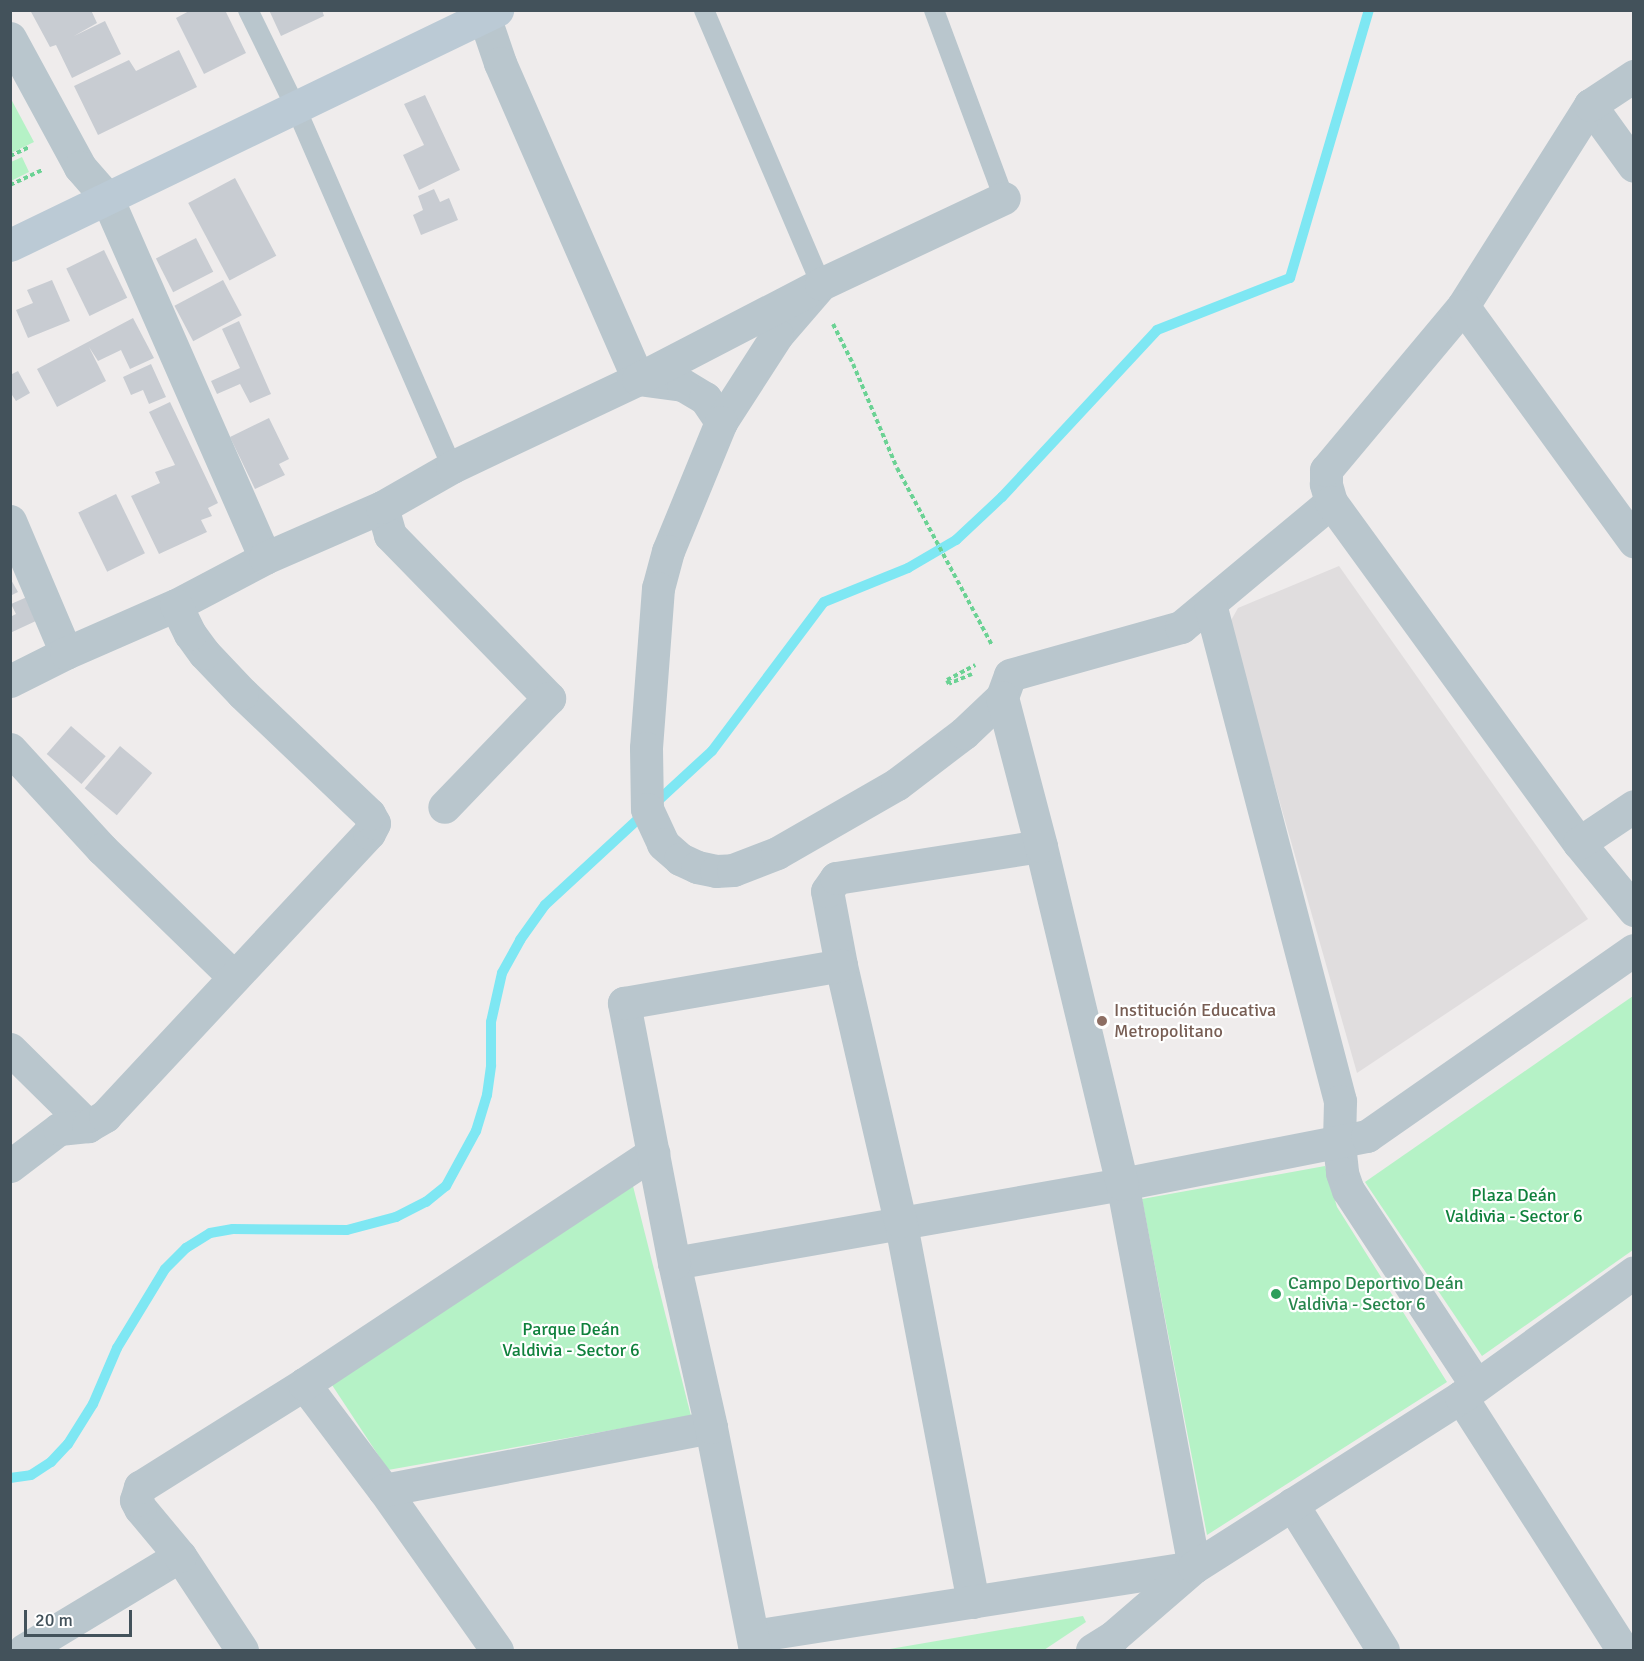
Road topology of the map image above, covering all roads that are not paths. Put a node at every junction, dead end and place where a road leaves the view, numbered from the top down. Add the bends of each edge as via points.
1 (248, 10) edge
2 (704, 10) edge
3 (934, 10) edge
4 (488, 13) edge
5 (10, 38) edge
6 (1634, 76) edge
7 (1590, 105) junction
8 (296, 106) junction
9 (1634, 166) edge
10 (107, 198) junction
11 (1004, 198) joint
12 (10, 245) edge
13 (821, 284) junction
14 (1463, 306) junction
15 (638, 379) junction
16 (721, 422) junction
17 (452, 467) junction
18 (1331, 502) junction
19 (382, 507) junction
20 (10, 521) edge
21 (1634, 541) edge
22 (265, 558) junction
23 (1210, 604) junction
24 (176, 605) junction
25 (66, 652) junction
26 (10, 681) edge
27 (1002, 697) junction
28 (10, 749) edge
29 (1634, 806) edge
30 (444, 807) dead end
31 (1579, 843) junction
32 (1041, 846) junction
33 (1634, 910) edge
34 (1634, 950) edge
35 (841, 965) junction
36 (234, 977) junction
37 (10, 1049) edge
38 (88, 1126) junction
39 (1339, 1143) junction
40 (653, 1153) junction
41 (10, 1166) edge
42 (1122, 1184) junction
43 (900, 1221) junction
44 (674, 1263) junction
45 (1631, 1279) edge
46 (304, 1384) junction
47 (1468, 1391) junction
48 (711, 1427) junction
49 (384, 1490) junction
50 (1292, 1504) junction
51 (180, 1556) junction
52 (1194, 1567) junction
53 (973, 1602) junction
54 (754, 1643) edge
55 (1110, 1646) edge
56 (24, 1650) edge
57 (242, 1650) edge
58 (497, 1650) edge
59 (1383, 1650) edge
60 (1623, 1650) edge

1 - 8 lane
2 - 13 lane
3 - 11 lane
4 - 8 street
4 - 15 street via 500,63
5 - 10 street via 80,167
6 - 7 street
7 - 9 street
7 - 14 street
8 - 10 street
8 - 17 lane
10 - 12 street
10 - 22 street
11 - 13 street
13 - 15 street
13 - 16 street via 772,341
14 - 18 street via 1326,470
14 - 21 street
15 - 16 street via 683,385 705,398
15 - 17 street
16 - 27 street via 668,551 658,588 646,748 647,809 663,844 680,859 716,871 733,870 777,853 897,784 964,733
17 - 19 street
18 - 23 street
18 - 31 street
19 - 22 street
19 - 30 street via 390,535 549,698
20 - 25 street
22 - 24 street
23 - 27 street via 1181,627 1020,670 1010,675
23 - 39 street via 1340,1101
24 - 25 street
24 - 36 street via 204,653 369,814 374,824
25 - 26 street
27 - 32 street
28 - 36 street via 102,849
29 - 31 street
31 - 33 street
32 - 35 street via 836,878 827,891
32 - 42 street
34 - 39 street via 1367,1136
35 - 40 street via 624,1003
35 - 43 street
36 - 38 street via 105,1116
37 - 38 street
38 - 41 street via 59,1129
39 - 42 street
39 - 47 street via 1348,1190
40 - 44 street
40 - 46 street
42 - 43 street
42 - 52 street
43 - 44 street
43 - 53 street
44 - 48 street
45 - 47 street
46 - 49 street
46 - 51 street via 140,1487 136,1500 140,1508
47 - 50 street
47 - 60 street
48 - 49 street
48 - 54 street
49 - 58 street
50 - 52 street
50 - 59 street
51 - 56 street
51 - 57 street
52 - 53 street
52 - 55 street
53 - 54 street

